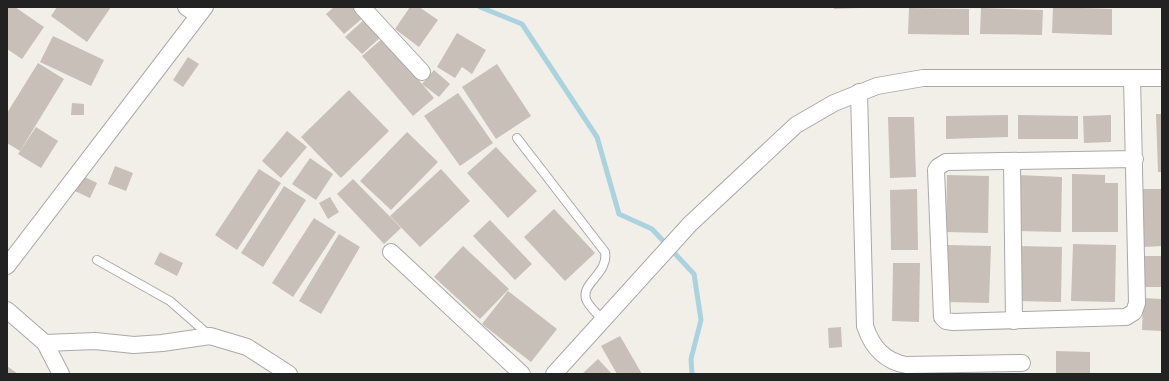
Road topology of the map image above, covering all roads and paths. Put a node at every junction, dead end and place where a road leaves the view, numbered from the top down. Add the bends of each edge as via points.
1 (362, 7) edge
2 (196, 10) edge
3 (422, 72) dead end
4 (1132, 78) junction
5 (1162, 78) edge
6 (858, 92) junction
7 (517, 138) dead end
8 (1135, 159) junction
9 (1012, 162) junction
10 (391, 252) dead end
11 (97, 260) dead end
12 (7, 266) edge
13 (7, 310) edge
14 (606, 317) junction
15 (1014, 321) junction
16 (210, 336) junction
17 (45, 343) junction
18 (1022, 363) dead end
19 (61, 374) edge
20 (289, 374) edge
21 (522, 374) edge
22 (554, 374) edge

1 - 3 street
2 - 12 street
4 - 5 street
4 - 6 street via 923,78
4 - 8 street
6 - 14 street via 796,125 690,224
6 - 18 street via 865,326 869,339 884,357 906,365
7 - 14 lane via 605,252 603,269 586,289 585,294 586,300
8 - 9 street
8 - 15 street via 1137,303 1134,312 1126,317
9 - 15 street
9 - 15 street via 946,162 936,170 942,317 953,322
10 - 21 street
11 - 16 lane via 170,302
13 - 17 street
14 - 22 street
16 - 17 street via 134,345 95,341
16 - 20 street via 247,347
17 - 19 street

